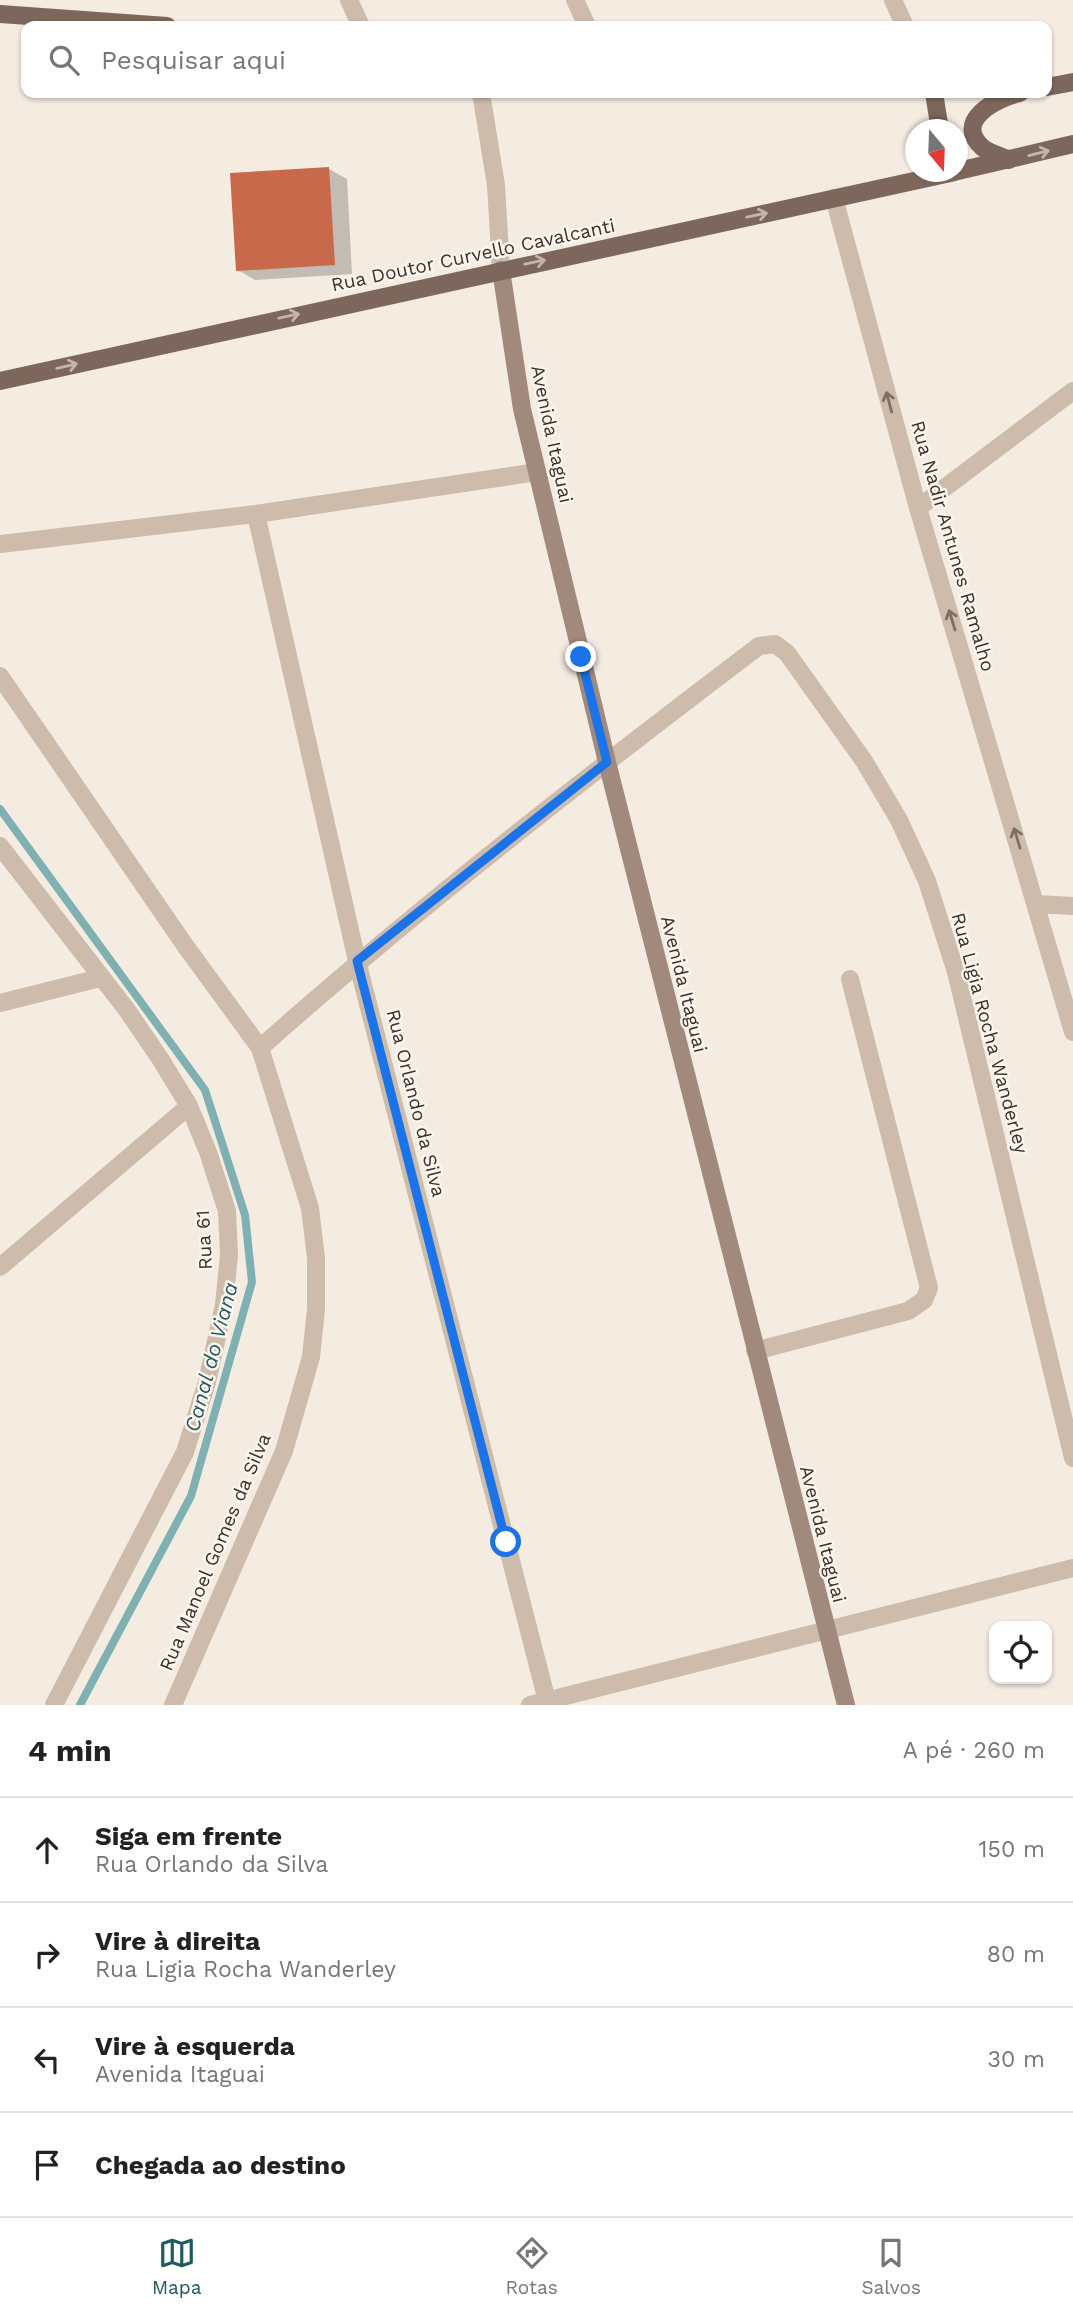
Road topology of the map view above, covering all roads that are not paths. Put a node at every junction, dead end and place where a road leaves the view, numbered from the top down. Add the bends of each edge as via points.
1 (349, 0) edge
2 (575, 0) edge
3 (893, 0) edge
4 (2, 9) edge
5 (118, 21) edge
6 (359, 21) edge
7 (585, 21) edge
8 (903, 21) edge
9 (1052, 81) edge
10 (1073, 81) edge
11 (1052, 86) edge
12 (482, 98) edge
13 (935, 98) edge
14 (1004, 98) edge
15 (938, 119) edge
16 (1073, 145) edge
17 (1009, 160) junction
18 (968, 169) edge
19 (905, 175) edge
20 (907, 182) edge
21 (889, 186) junction
22 (834, 198) junction
23 (501, 270) junction
24 (0, 381) edge
25 (1073, 391) edge
26 (536, 465) junction
27 (918, 509) junction
28 (256, 514) junction
29 (0, 544) edge
30 (0, 676) edge
31 (607, 762) junction
32 (0, 846) edge
33 (1037, 904) junction
34 (1073, 906) edge
35 (357, 961) junction
36 (100, 978) junction
37 (850, 979) dead end
38 (0, 1003) edge
39 (1073, 1032) edge
40 (260, 1048) junction
41 (189, 1107) junction
42 (0, 1267) edge
43 (755, 1351) junction
44 (1073, 1458) edge
45 (1073, 1567) edge
46 (825, 1628) junction
47 (538, 1703) edge
48 (54, 1705) edge
49 (173, 1705) edge
50 (846, 1705) edge

1 - 6 street
2 - 7 street
3 - 8 street
4 - 5 main road
9 - 10 main road
10 - 11 main road
12 - 23 street via 496,185
13 - 15 main road
14 - 17 main road via 989,103 973,123 975,137 984,148
17 -> 16 main road, Rua Doutor Curvello Cavalcanti
17 - 18 main road, Rua Doutor Curvello Cavalcanti
19 - 21 main road
20 - 21 main road, Rua Doutor Curvello Cavalcanti
21 - 22 main road, Rua Doutor Curvello Cavalcanti
23 -> 22 main road, Rua Doutor Curvello Cavalcanti
27 -> 22 street, Rua Nadir Antunes Ramalho
24 -> 23 main road, Rua Doutor Curvello Cavalcanti
23 - 26 street, Avenida Itaguai via 522,408
25 - 27 street
26 - 28 street
26 - 31 street, Avenida Itaguai
33 -> 27 street, Rua Nadir Antunes Ramalho
28 - 29 street
28 - 35 street, Rua Orlando da Silva
30 - 40 street, Rua Manoel Gomes da Silva
31 - 35 street, Rua Ligia Rocha Wanderley
31 - 43 street, Avenida Itaguai
31 - 44 street, Rua Ligia Rocha Wanderley via 759,646 775,645 787,653 863,761 899,820 927,881 956,972
32 - 36 street, Rua 61
33 - 34 street
33 - 39 street, Rua Nadir Antunes Ramalho
35 - 40 street, Rua Ligia Rocha Wanderley
35 - 47 street, Rua Orlando da Silva
36 - 38 street
36 - 41 street, Rua 61 via 127,1010
37 - 43 street via 929,1288 924,1300 908,1311
40 - 49 street, Rua Manoel Gomes da Silva via 310,1208 316,1296 311,1357 284,1451
41 - 42 street
41 - 48 street, Rua 61 via 227,1211 224,1305 207,1381 185,1452
43 - 46 street, Avenida Itaguai
45 - 46 street
46 - 47 street
46 - 50 street, Avenida Itaguai

